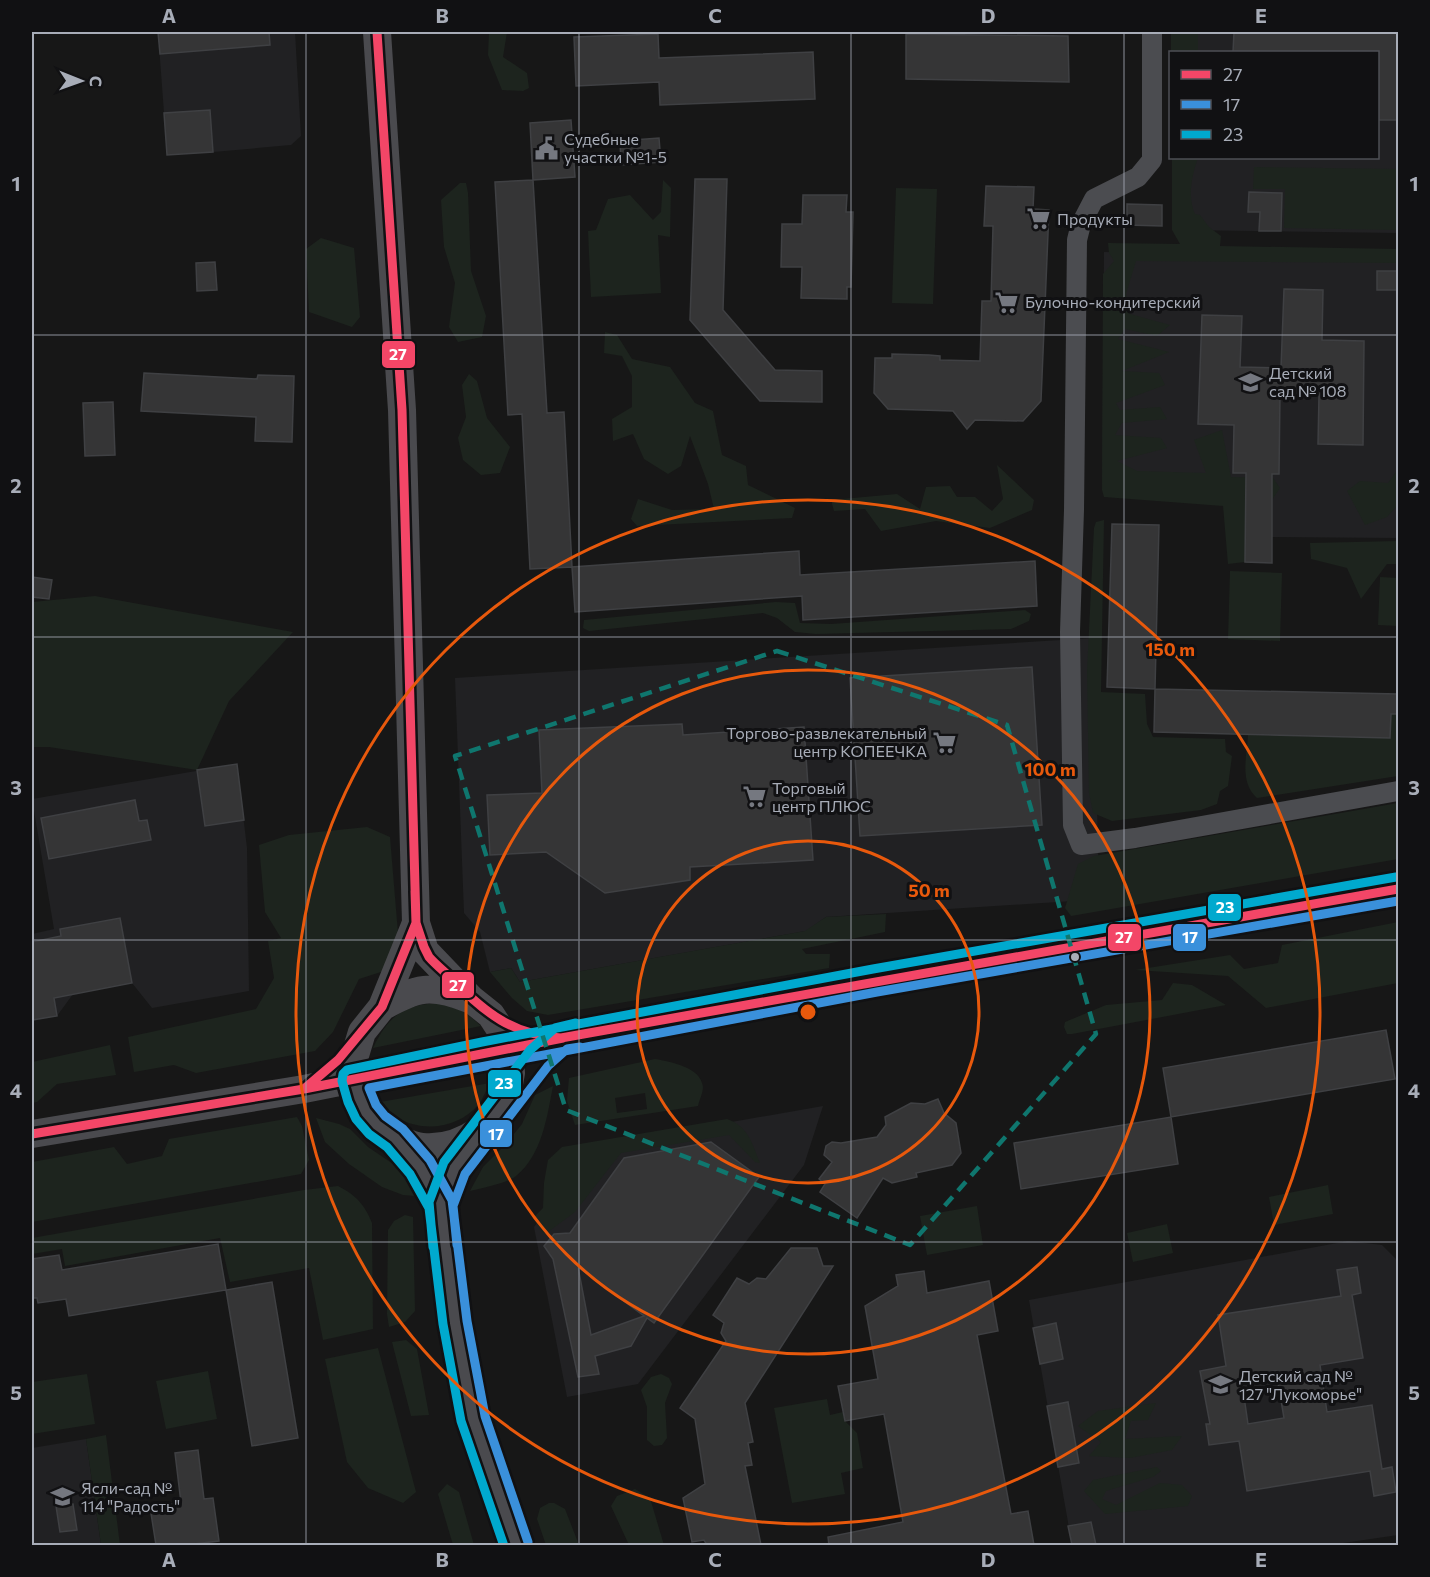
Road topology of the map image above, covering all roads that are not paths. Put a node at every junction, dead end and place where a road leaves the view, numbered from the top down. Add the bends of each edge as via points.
1 (377, 32) edge
2 (1152, 32) edge
3 (1398, 791) edge
4 (1398, 889) edge
5 (416, 923) junction
6 (382, 1007) junction
7 (481, 1007) junction
8 (362, 1032) junction
9 (561, 1038) junction
10 (509, 1049) junction
11 (354, 1080) junction
12 (304, 1089) junction
13 (493, 1118) junction
14 (386, 1132) junction
15 (32, 1134) edge
16 (441, 1204) junction
17 (518, 1545) edge

1 - 5 street via 402,410
2 - 3 street via 1152,160 1138,177 1094,199 1077,240 1070,632 1073,825 1081,845
4 - 9 street
5 - 6 street
5 - 7 street via 425,951
6 - 7 street via 419,990 446,990
6 - 8 street
7 - 9 street via 527,1034
7 - 10 street via 504,1035
8 - 11 street via 353,1062
8 - 12 street via 338,1060
9 - 10 street
9 - 13 street via 539,1058
10 - 11 street
10 - 13 street via 510,1081
11 - 12 street
11 - 14 street via 366,1112
12 - 14 street via 350,1106
12 - 15 street
13 - 14 street via 470,1138 453,1144 421,1147
13 - 16 street via 454,1168
14 - 16 street via 420,1167
16 - 17 street via 455,1323 472,1419

